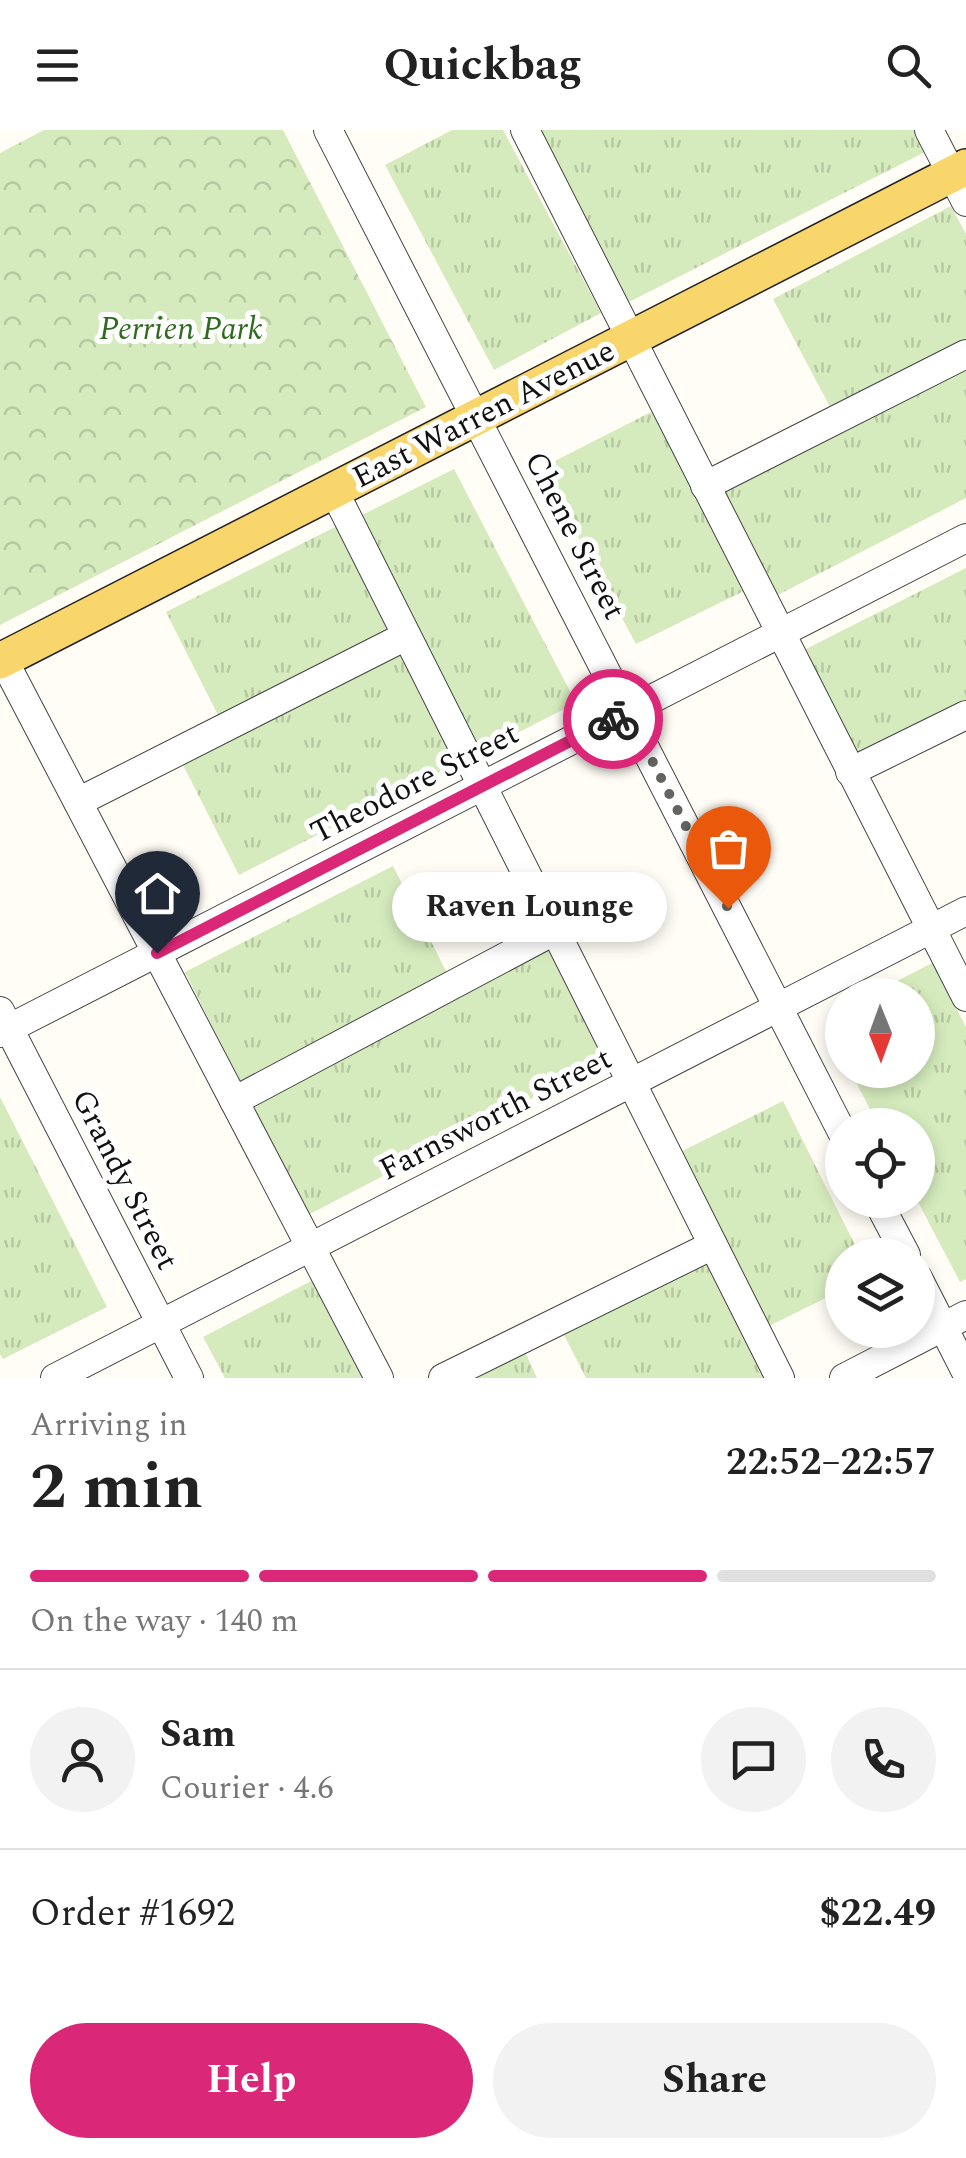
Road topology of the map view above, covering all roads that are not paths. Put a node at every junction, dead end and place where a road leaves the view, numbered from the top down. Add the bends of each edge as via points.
1 (328, 130) edge
2 (524, 130) edge
3 (929, 130) edge
4 (961, 181) edge
5 (630, 338) junction
6 (966, 354) edge
7 (476, 418) junction
8 (705, 486) junction
9 (333, 489) junction
10 (966, 538) edge
11 (779, 634) junction
12 (406, 636) junction
13 (2, 660) edge
14 (627, 712) junction
15 (966, 715) edge
16 (850, 772) junction
17 (480, 787) junction
18 (78, 802) junction
19 (966, 911) edge
20 (931, 929) junction
21 (554, 930) junction
22 (157, 953) junction
23 (966, 997) edge
24 (778, 1007) junction
25 (3, 1025) edge
26 (632, 1082) junction
27 (234, 1101) junction
28 (830, 1108) edge
29 (714, 1245) junction
30 (310, 1248) junction
31 (935, 1298) edge
32 (954, 1321) edge
33 (161, 1324) junction
34 (966, 1372) edge
35 (56, 1378) edge
36 (189, 1378) edge
37 (379, 1378) edge
38 (443, 1378) edge
39 (780, 1378) edge
40 (844, 1378) edge

1 - 7 street, Chene Street
2 - 5 street
3 - 4 street
4 - 5 main road, East Warren Avenue
5 - 7 main road, East Warren Avenue
5 - 8 street
6 - 8 street
7 - 9 main road, East Warren Avenue
7 - 14 street, Chene Street
8 - 11 street
9 - 12 street
9 - 13 main road, East Warren Avenue
10 - 11 street, Theodore Street
11 - 14 street, Theodore Street
11 - 16 street
12 - 17 street
12 - 18 street
13 - 18 street
14 - 17 street, Theodore Street
14 - 24 street, Chene Street
15 - 16 street
16 - 20 street
17 - 21 street
17 - 22 street, Theodore Street
18 - 22 street
19 - 20 street, Farnsworth Street
20 - 23 street
20 - 24 street, Farnsworth Street
21 - 26 street
21 - 27 street
22 - 25 street, Theodore Street
22 - 27 street
24 - 26 street, Farnsworth Street
24 - 28 street, Chene Street
25 - 33 street, Grandy Street
26 - 29 street
26 - 30 street, Farnsworth Street
27 - 30 street
29 - 38 street
29 - 39 street
30 - 33 street, Farnsworth Street
30 - 37 street
31 - 32 street
32 - 34 street
32 - 40 street
33 - 35 street, Farnsworth Street
33 - 36 street, Grandy Street

